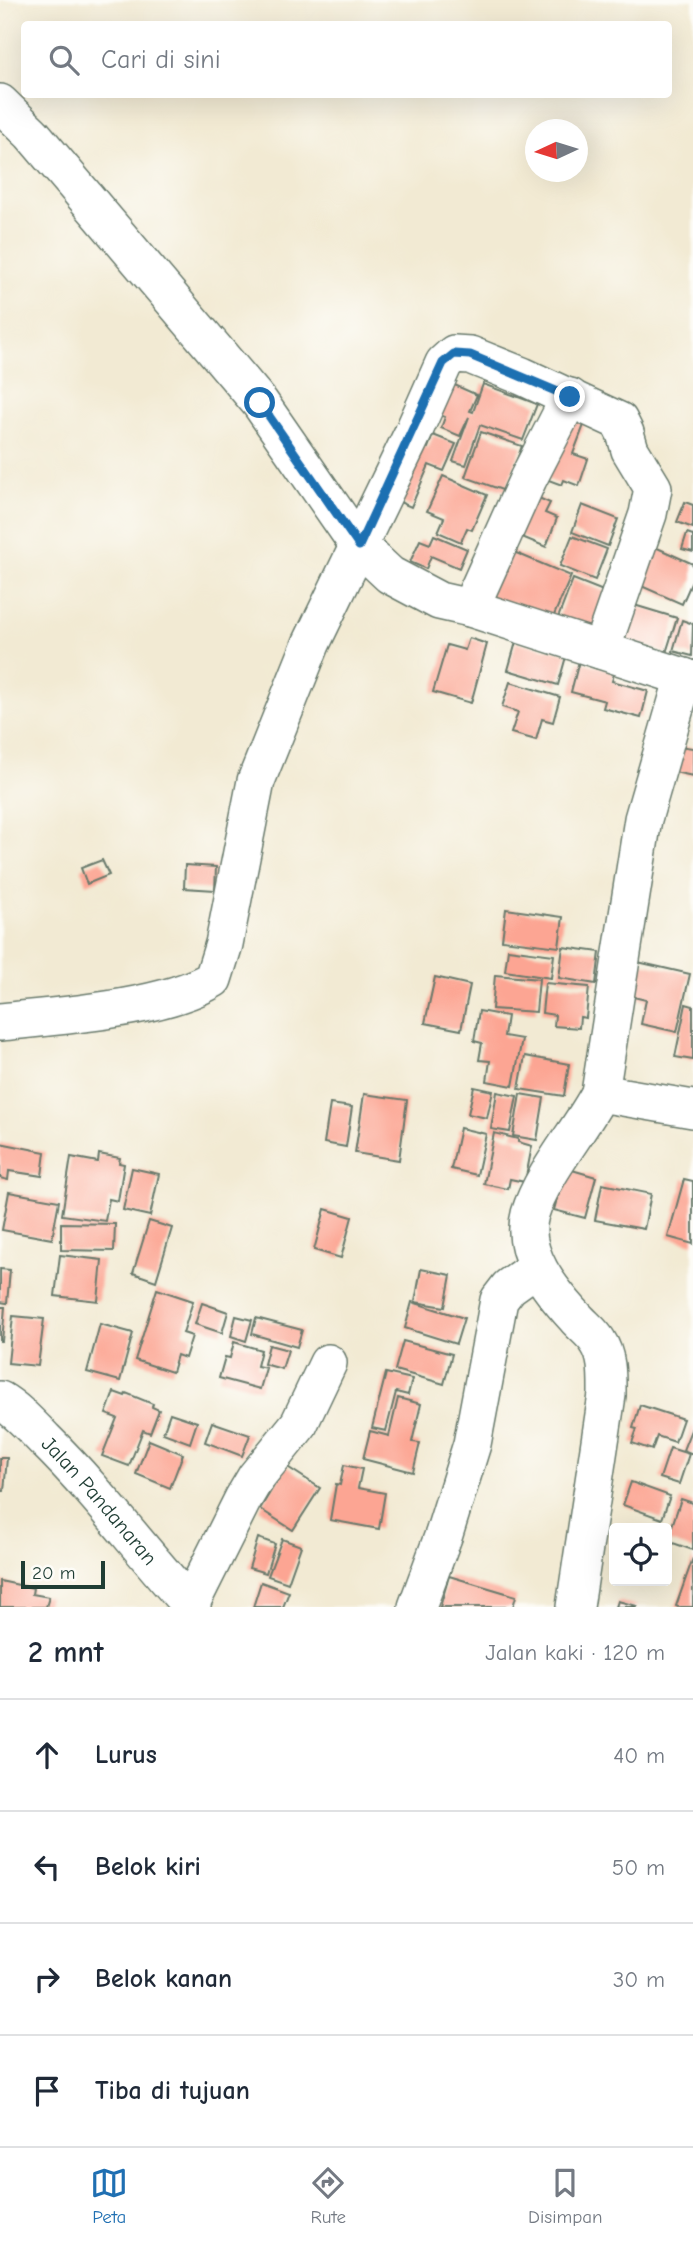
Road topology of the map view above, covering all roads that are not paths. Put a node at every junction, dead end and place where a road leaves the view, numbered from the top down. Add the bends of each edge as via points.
1 (0, 103) edge
2 (570, 397) junction
3 (359, 546) junction
4 (470, 608) junction
5 (600, 650) junction
6 (688, 678) edge
7 (0, 1022) edge
8 (600, 1093) junction
9 (693, 1109) edge
10 (537, 1268) junction
11 (328, 1363) dead end
12 (0, 1401) edge
13 (191, 1606) edge
14 (416, 1607) edge
15 (575, 1607) edge

1 - 3 street via 32,134 260,403
2 - 3 street via 470,355 454,354 443,363
2 - 4 street via 527,479
2 - 5 street via 619,421 653,488
3 - 4 street via 390,575 439,601
3 - 7 street via 311,644 256,781 213,979 201,987 144,1002
4 - 5 street
5 - 6 street
6 - 8 street via 643,819
8 - 9 street
8 - 10 street via 548,1175 530,1215 528,1240
10 - 14 street via 509,1287 499,1300 472,1444
10 - 15 street via 599,1343 607,1369
11 - 13 street via 299,1423 243,1499
12 - 13 street, Jalan Pandanaran via 55,1450 118,1517

